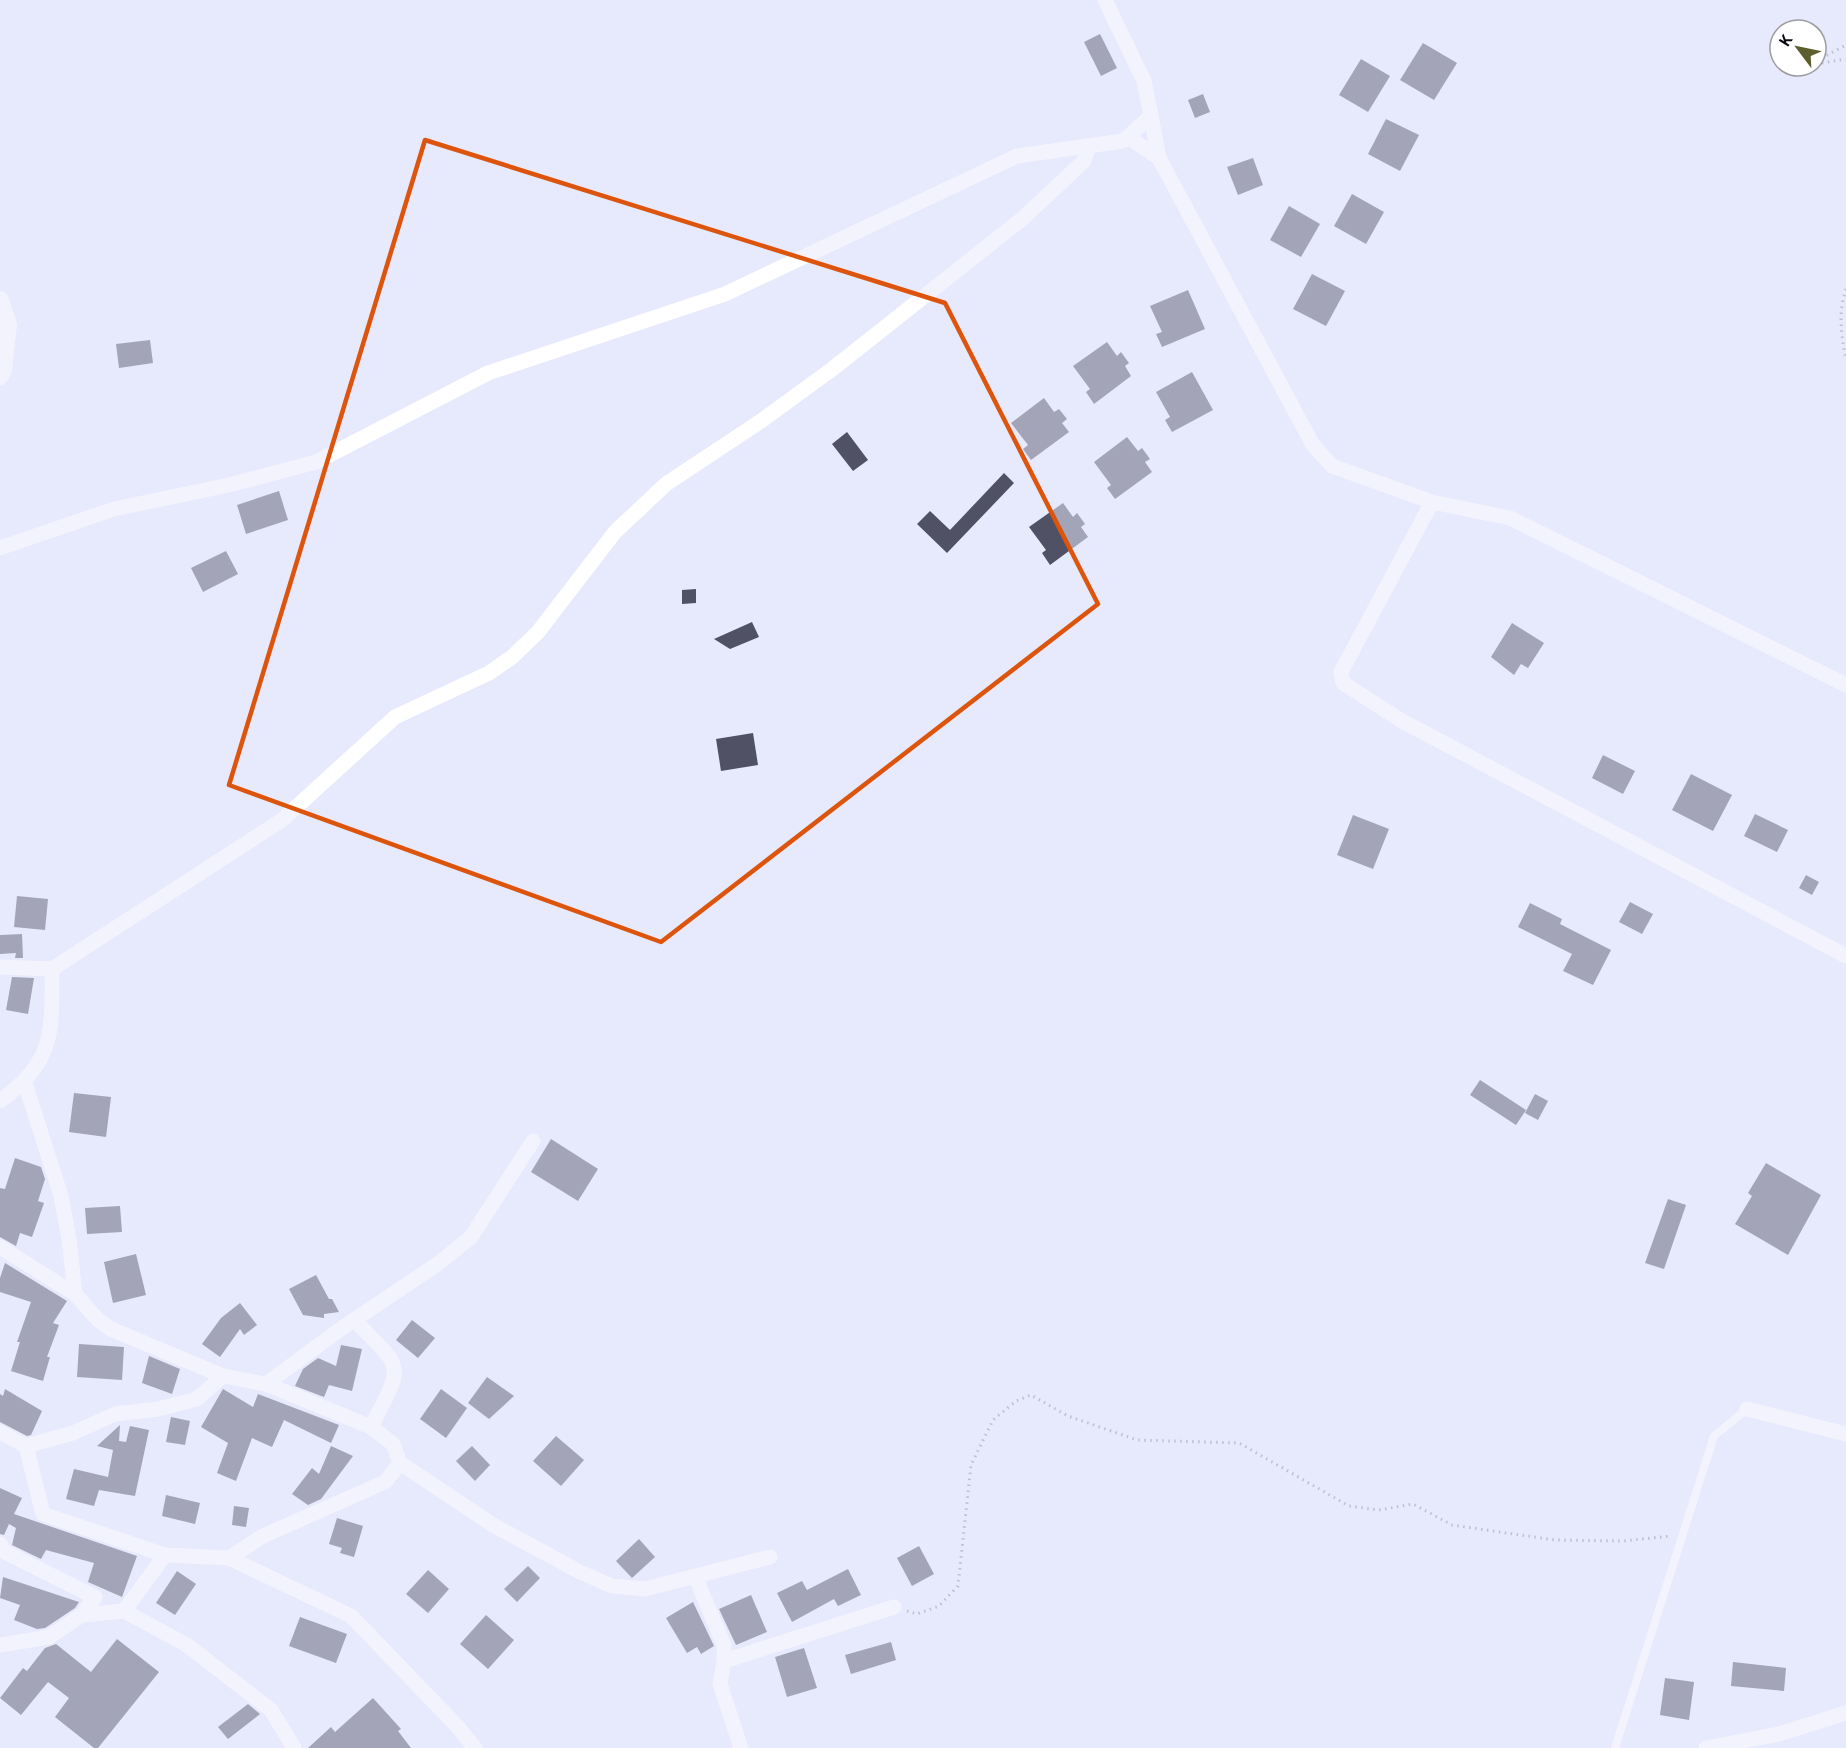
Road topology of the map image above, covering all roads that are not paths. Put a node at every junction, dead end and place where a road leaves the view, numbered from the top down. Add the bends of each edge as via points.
1 (1105, 0) edge
2 (1151, 116) junction
3 (1128, 137) junction
4 (1089, 146) junction
5 (1159, 158) junction
6 (0, 300) edge
7 (0, 376) edge
8 (1432, 502) junction
9 (0, 548) edge
10 (1846, 685) edge
11 (1846, 956) edge
12 (0, 967) edge
13 (52, 969) junction
14 (25, 1083) junction
15 (0, 1101) edge
16 (533, 1141) dead end
17 (0, 1247) edge
18 (75, 1294) junction
19 (354, 1320) junction
20 (223, 1376) junction
21 (266, 1384) junction
22 (1747, 1409) joint
23 (371, 1427) junction
24 (0, 1432) edge
25 (1846, 1434) edge
26 (26, 1446) junction
27 (400, 1463) junction
28 (0, 1544) edge
29 (165, 1555) junction
30 (770, 1557) dead end
31 (229, 1558) junction
32 (695, 1576) junction
33 (894, 1607) road end
34 (124, 1611) junction
35 (82, 1615) junction
36 (0, 1645) edge
37 (724, 1661) junction
38 (1846, 1713) edge
39 (294, 1748) edge
40 (475, 1748) edge
41 (741, 1748) edge
42 (1615, 1748) edge
43 (1706, 1748) edge

1 - 2 street via 1144,81
2 - 3 street
2 - 5 street
3 - 4 street
3 - 5 street
4 - 9 street via 1017,156 724,294 488,373 316,462 114,509
4 - 13 street via 1084,161 1012,226 831,370 666,484 615,532 538,632 512,657 489,673 395,717 282,820
5 - 8 street via 1313,445 1332,466
6 - 7 street via 8,325
8 - 10 street via 1510,518
8 - 11 street via 1341,672 1343,683 1402,721
12 - 13 street
13 - 14 street via 52,1016 44,1054
14 - 15 street
14 - 18 street via 61,1196
16 - 19 street via 471,1237
17 - 18 street
18 - 20 street via 111,1329
19 - 21 street
19 - 23 street via 393,1359 396,1378
20 - 21 street
20 - 26 street via 197,1399 158,1409 115,1413 73,1433
21 - 23 street
22 - 25 street
22 - 42 lane via 1714,1436
23 - 27 street via 393,1444
24 - 26 street
26 - 29 street via 43,1514
27 - 31 street via 385,1482 264,1536
27 - 32 street via 493,1525 612,1586 645,1589
28 - 35 street via 5,1552 95,1597
29 - 31 street
29 - 34 street
30 - 32 street
31 - 40 street via 351,1616
32 - 37 street via 724,1645
33 - 37 street
34 - 35 street
34 - 39 street via 187,1645 271,1710
35 - 36 street via 49,1637
37 - 41 street via 720,1684
38 - 43 street via 1779,1734

